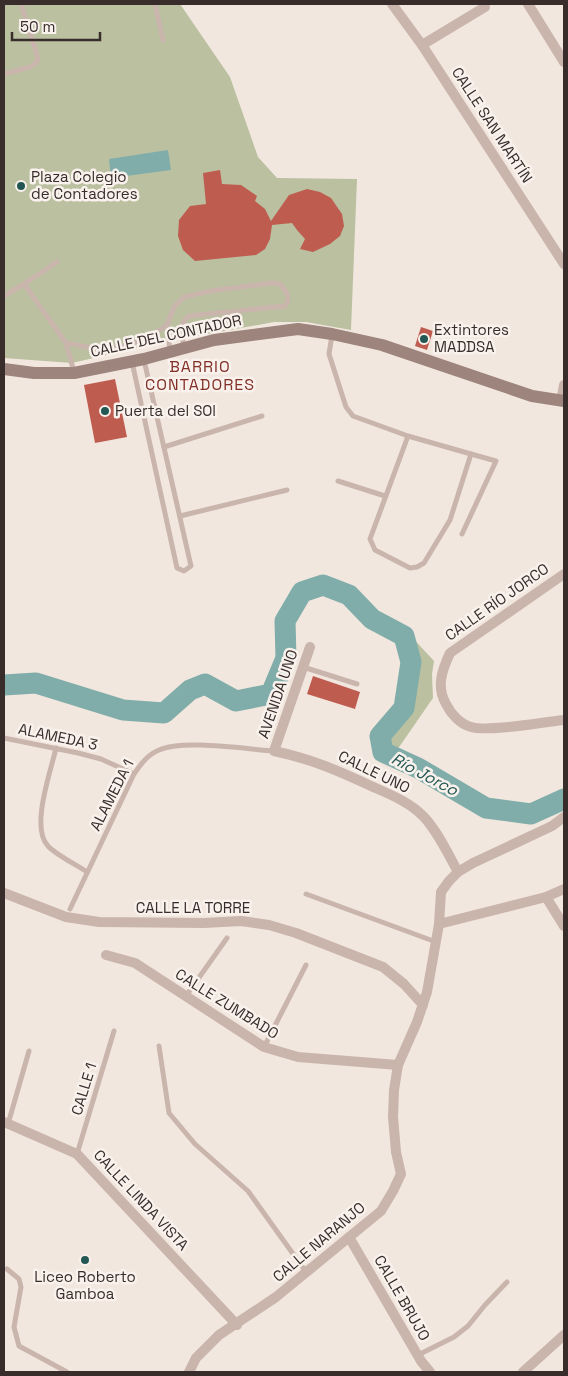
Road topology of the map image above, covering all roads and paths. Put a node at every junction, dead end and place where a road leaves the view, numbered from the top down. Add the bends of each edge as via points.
1 (21, 4) edge
2 (155, 4) edge
3 (392, 4) edge
4 (528, 4) edge
5 (485, 7) dead end
6 (162, 40) dead end
7 (422, 45) junction
8 (564, 62) edge
9 (4, 74) edge
10 (57, 262) dead end
11 (564, 264) edge
12 (24, 284) junction
13 (4, 296) edge
14 (167, 325) junction
15 (332, 334) junction
16 (66, 343) junction
17 (184, 348) junction
18 (170, 351) junction
19 (138, 360) junction
20 (4, 370) edge
21 (74, 373) junction
22 (564, 385) edge
23 (563, 401) edge
24 (262, 416) dead end
25 (408, 436) junction
26 (164, 447) junction
27 (471, 454) junction
28 (338, 481) dead end
29 (287, 490) dead end
30 (385, 496) junction
31 (180, 516) junction
32 (462, 534) dead end
33 (564, 574) edge
34 (310, 647) dead end
35 (303, 667) junction
36 (357, 684) dead end
37 (564, 720) edge
38 (4, 738) edge
39 (56, 748) junction
40 (274, 751) junction
41 (134, 774) junction
42 (564, 817) edge
43 (88, 872) junction
44 (458, 872) junction
45 (564, 889) edge
46 (4, 894) edge
47 (306, 894) dead end
48 (546, 896) junction
49 (70, 909) dead end
50 (439, 924) junction
51 (564, 926) edge
52 (226, 938) dead end
53 (436, 942) junction
54 (106, 955) dead end
55 (306, 965) dead end
56 (186, 997) junction
57 (423, 1005) junction
58 (114, 1031) dead end
59 (159, 1046) dead end
60 (264, 1048) junction
61 (29, 1051) dead end
62 (398, 1066) junction
63 (6, 1123) edge
64 (77, 1154) junction
65 (349, 1238) junction
66 (7, 1269) dead end
67 (306, 1272) junction
68 (506, 1282) dead end
69 (237, 1325) junction
70 (564, 1335) edge
71 (418, 1356) junction
72 (67, 1372) edge
73 (189, 1372) edge
74 (430, 1372) edge
75 (523, 1372) edge

1 - 9 lane via 38,58 30,67
2 - 6 lane
3 - 7 street, CALLE SAN MARTÍN
4 - 8 street
5 - 7 street
7 - 11 street, CALLE SAN MARTÍN
10 - 12 lane
12 - 13 lane
12 - 16 lane
14 - 16 lane via 132,345 104,349
14 - 17 lane via 174,307 184,297 272,283 280,284 289,296 285,306 189,316 181,325
14 - 18 lane
15 - 17 street, CALLE DEL CONTADOR via 298,329 214,340
15 - 23 street, CALLE DEL CONTADOR via 382,345 532,396
15 - 25 lane via 329,354 349,412
16 - 21 lane
17 - 18 street, CALLE DEL CONTADOR
18 - 19 street, CALLE DEL CONTADOR
19 - 21 street, CALLE DEL CONTADOR
19 - 26 lane
19 - 31 lane via 177,568 184,571 191,566
20 - 21 street, CALLE DEL CONTADOR
22 - 23 street
24 - 26 lane
25 - 27 lane
25 - 30 lane
26 - 31 lane
27 - 30 lane via 450,520 432,553 417,567 410,568 374,550 371,545 370,539
27 - 32 lane via 496,461
28 - 30 lane
29 - 31 lane
33 - 37 street, CALLE RÍO JORCO via 450,653 442,669 440,684 447,707 456,718 471,727
34 - 35 street, AVENIDA UNO
35 - 36 lane
35 - 40 street, AVENIDA UNO
38 - 39 lane, ALAMEDA 3
39 - 41 lane, ALAMEDA 3 via 101,759
39 - 43 lane via 40,815 40,829 48,846
40 - 41 lane, ALAMEDA 1 via 179,745 156,751 142,762
40 - 44 street, CALLE UNO via 327,765 414,808 436,833
41 - 43 lane, ALAMEDA 1
42 - 44 street, CALLE NARANJO
43 - 49 lane, ALAMEDA 1
44 - 50 street, CALLE NARANJO via 441,892
45 - 48 street
46 - 57 street, CALLE LA TORRE via 66,917 99,922 204,924 241,921 269,925 383,967
47 - 53 lane
48 - 50 street
48 - 51 street
50 - 53 street, CALLE NARANJO
52 - 56 lane
53 - 57 street, CALLE NARANJO
54 - 56 street, CALLE ZUMBADO via 135,963
55 - 60 lane
56 - 60 street, CALLE ZUMBADO
57 - 62 street, CALLE NARANJO
58 - 64 lane, CALLE 1
59 - 67 lane via 169,1113 195,1144 248,1191
60 - 62 street, CALLE ZUMBADO via 298,1057
61 - 63 lane
62 - 65 street, CALLE NARANJO via 393,1117 401,1174 380,1211
63 - 64 street, CALLE LINDA VISTA
64 - 69 street, CALLE LINDA VISTA
65 - 67 street, CALLE NARANJO
65 - 71 street, CALLE BRUJO
66 - 72 lane via 22,1287 14,1327 19,1346
67 - 69 street, CALLE NARANJO
68 - 71 lane via 468,1326
69 - 73 street, CALLE NARANJO via 219,1335 196,1358
70 - 75 street
71 - 74 street, CALLE BRUJO

